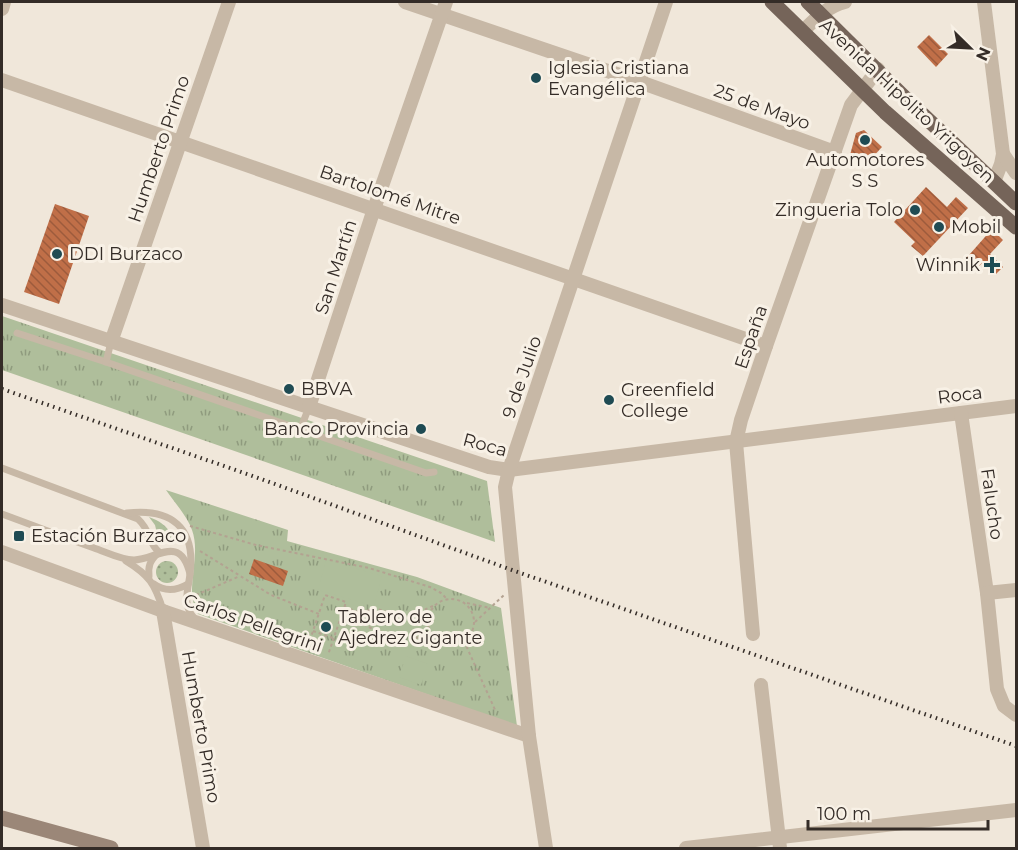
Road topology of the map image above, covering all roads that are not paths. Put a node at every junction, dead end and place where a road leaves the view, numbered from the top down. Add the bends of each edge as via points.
1 (4, 2) edge
2 (229, 2) edge
3 (405, 2) edge
4 (666, 2) edge
5 (772, 2) edge
6 (808, 2) edge
7 (845, 2) edge
8 (984, 2) edge
9 (444, 8) edge
10 (2, 9) edge
11 (821, 14) junction
12 (802, 31) junction
13 (878, 69) junction
14 (2, 80) edge
15 (640, 82) junction
16 (862, 89) junction
17 (181, 141) junction
18 (835, 152) junction
19 (1003, 154) junction
20 (1017, 173) edge
21 (993, 182) junction
22 (1015, 198) edge
23 (374, 209) junction
24 (1017, 227) edge
25 (574, 279) junction
26 (2, 305) edge
27 (17, 333) dead end
28 (111, 342) junction
29 (766, 346) junction
30 (106, 362) junction
31 (1017, 406) edge
32 (309, 407) junction
33 (961, 412) junction
34 (300, 430) junction
35 (736, 442) junction
36 (2, 468) edge
37 (509, 470) junction
38 (434, 472) dead end
39 (125, 513) junction
40 (2, 514) edge
41 (150, 541) junction
42 (2, 552) edge
43 (159, 552) junction
44 (121, 558) junction
45 (138, 560) junction
46 (190, 574) junction
47 (152, 581) junction
48 (188, 584) junction
49 (1017, 590) edge
50 (987, 593) junction
51 (163, 611) junction
52 (198, 622) junction
53 (753, 634) dead end
54 (760, 685) dead end
55 (1017, 715) edge
56 (529, 736) junction
57 (1017, 810) edge
58 (2, 818) edge
59 (779, 843) edge
60 (111, 849) edge
61 (203, 849) edge
62 (546, 849) edge
63 (686, 849) edge

1 - 10 street
2 - 17 street, Humberto Primo
3 - 9 street, 25 de Mayo
4 - 15 street, 9 de Julio
5 - 12 main road, Avenida Hipólito Yrigoyen
6 - 11 main road, Avenida Hipólito Yrigoyen
7 - 11 street
8 - 19 street
9 - 15 street, 25 de Mayo
9 - 23 street, San Martín
11 - 12 street
11 - 13 main road, Avenida Hipólito Yrigoyen
12 - 16 main road, Avenida Hipólito Yrigoyen
13 - 16 street, España
13 - 21 main road, Avenida Hipólito Yrigoyen
14 - 17 street, Bartolomé Mitre
15 - 18 street, 25 de Mayo
15 - 25 street, 9 de Julio
16 - 18 street, España via 851,105
16 - 24 main road, Avenida Hipólito Yrigoyen
17 - 23 street, Bartolomé Mitre
17 - 28 street, Humberto Primo
18 - 29 street, España
19 - 20 street
19 - 21 street
21 - 22 main road, Avenida Hipólito Yrigoyen
23 - 25 street, Bartolomé Mitre
23 - 32 street, San Martín
25 - 29 street, Bartolomé Mitre
25 - 37 street, 9 de Julio
26 - 28 street, Roca
27 - 30 lane
28 - 30 lane
28 - 32 street, Roca
29 - 35 street, España
30 - 34 lane
31 - 33 street, Roca
32 - 34 lane
32 - 37 street, Roca via 489,467
33 - 35 street, Roca
33 - 50 street, Falucho
34 - 38 lane via 426,473
35 - 37 street, Roca
35 - 53 street, España
36 - 39 lane
37 - 56 street, 9 de Julio via 505,487
39 - 41 lane via 146,526
39 - 46 lane via 159,514 181,529 187,543
40 - 44 lane
41 - 43 lane
41 - 45 lane
42 - 51 street, Carlos Pellegrini
43 - 45 lane
43 - 46 lane via 180,555
43 - 47 lane via 148,568
44 - 45 lane
44 - 47 lane
46 - 48 lane
47 - 48 lane via 161,589 170,590
47 - 51 lane
48 - 52 lane via 187,606
49 - 50 street
50 - 55 street, Falucho via 997,689 1004,706
51 - 52 street, Carlos Pellegrini
51 - 61 street, Humberto Primo
52 - 56 street, Carlos Pellegrini
54 - 59 street
56 - 62 street, 9 de Julio
57 - 59 street
58 - 60 main road
59 - 63 street

